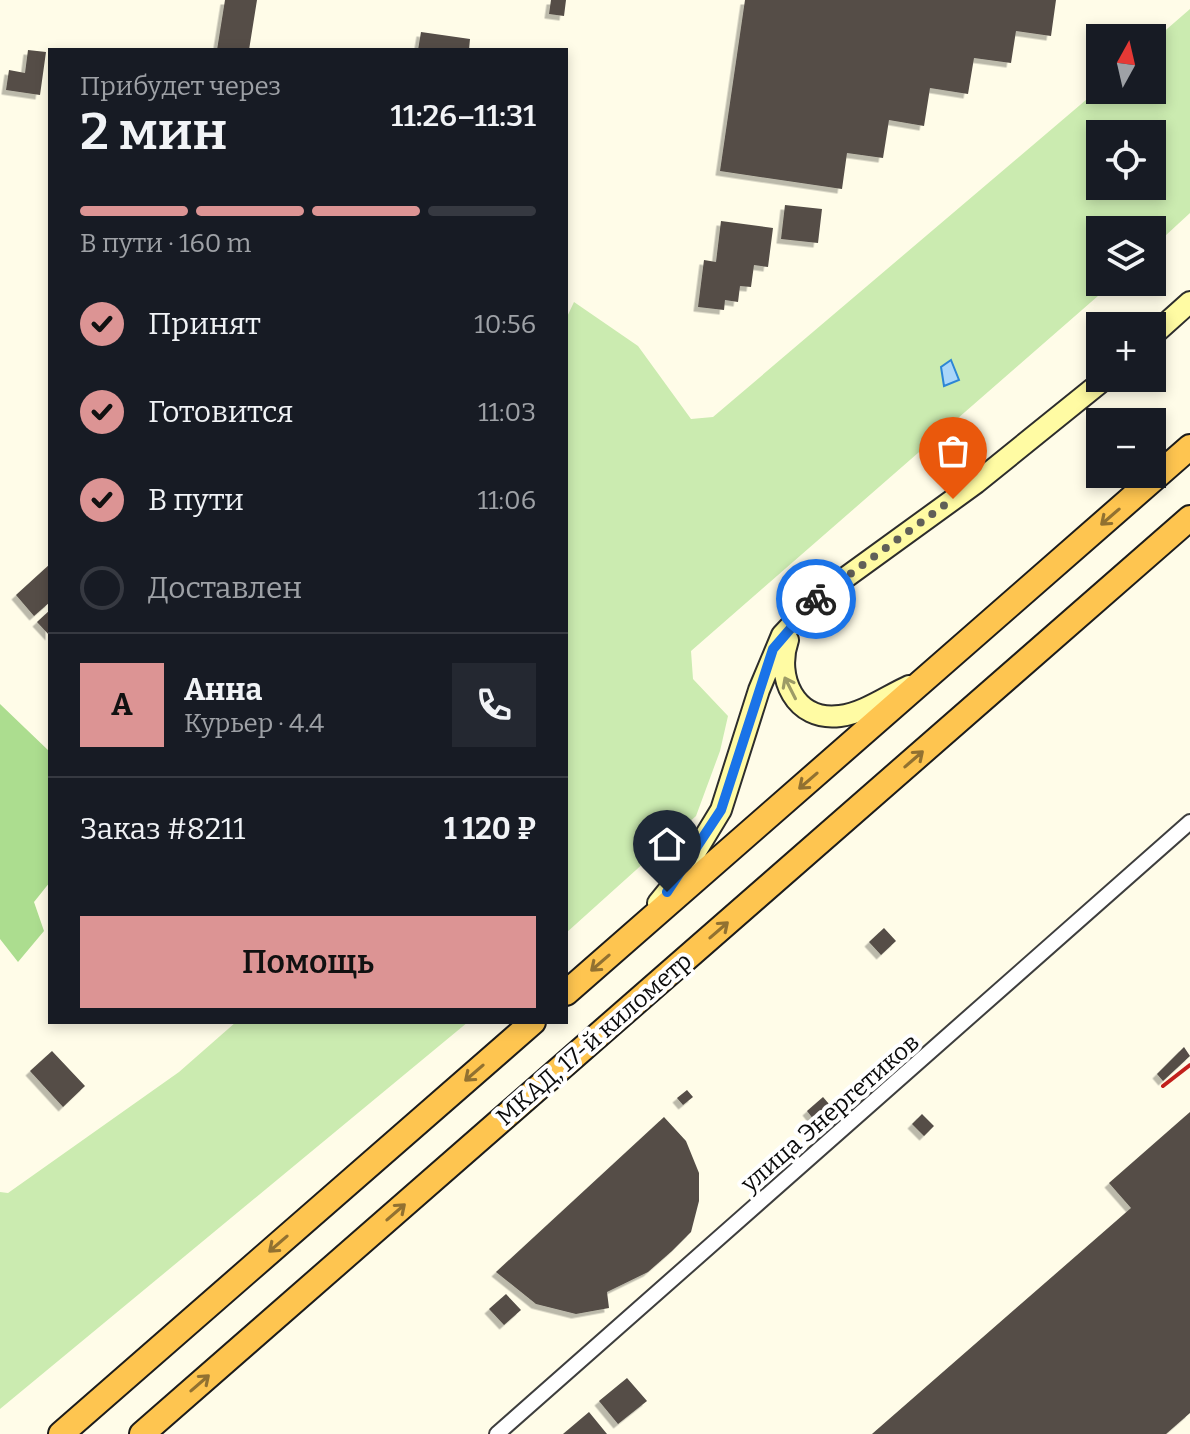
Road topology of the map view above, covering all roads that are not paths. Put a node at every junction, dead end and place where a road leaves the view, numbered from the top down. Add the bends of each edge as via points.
1 (1190, 302) edge
2 (1166, 323) edge
3 (1089, 392) edge
4 (1190, 447) edge
5 (1190, 518) edge
6 (796, 620) junction
7 (930, 675) junction
8 (1190, 822) edge
9 (633, 934) junction
10 (568, 991) edge
11 (531, 1024) edge
12 (61, 1434) edge
13 (142, 1434) edge
14 (497, 1434) edge

1 - 2 main road
3 - 6 main road via 976,483 816,599
4 -> 7 highway
13 -> 5 highway, МКАД, 17-й километр
7 -> 6 main road via 855,712 812,712 787,689 784,675 786,644
6 - 9 main road via 773,649 721,810 684,871
7 -> 9 highway
8 - 14 street, улица Энергетиков
9 -> 10 highway
11 -> 12 highway

